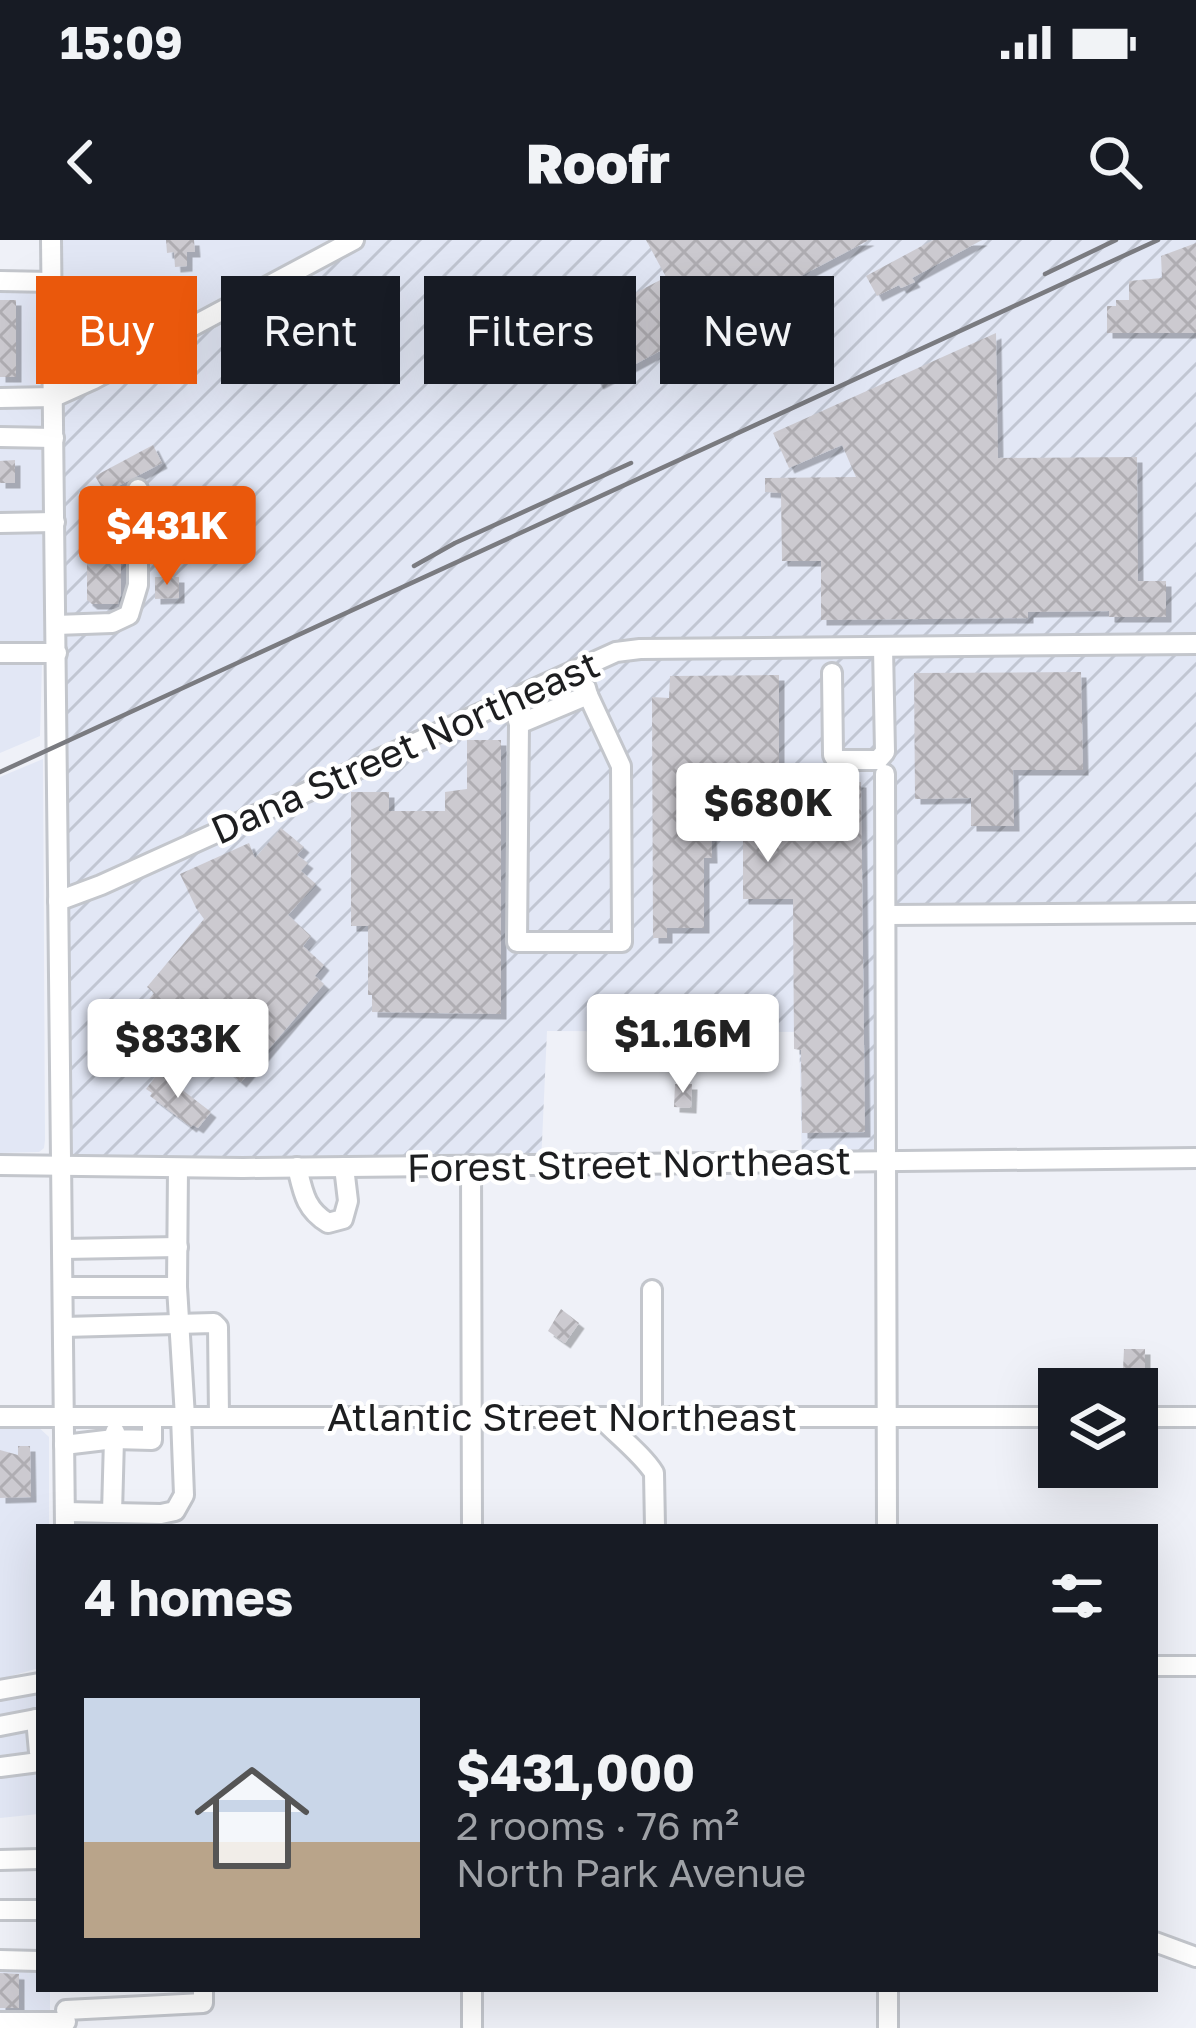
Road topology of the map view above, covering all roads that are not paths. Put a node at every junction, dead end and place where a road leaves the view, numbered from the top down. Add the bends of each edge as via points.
1 (51, 240) edge
2 (354, 240) edge
3 (52, 276) edge
4 (0, 281) edge
5 (36, 282) edge
6 (54, 384) edge
7 (54, 397) junction
8 (0, 398) edge
9 (0, 437) edge
10 (54, 438) junction
11 (138, 489) dead end
12 (55, 522) junction
13 (0, 523) edge
14 (56, 625) junction
15 (1196, 644) edge
16 (883, 647) junction
17 (0, 653) edge
18 (57, 653) junction
19 (578, 667) junction
20 (832, 673) dead end
21 (588, 695) junction
22 (511, 698) junction
23 (519, 724) junction
24 (886, 774) dead end
25 (58, 901) junction
26 (1196, 913) edge
27 (887, 915) junction
28 (1196, 1158) edge
29 (886, 1161) junction
30 (0, 1165) edge
31 (471, 1165) junction
32 (62, 1167) junction
33 (297, 1167) junction
34 (344, 1167) junction
35 (178, 1168) junction
36 (178, 1247) junction
37 (63, 1250) junction
38 (63, 1287) junction
39 (177, 1287) junction
40 (652, 1290) dead end
41 (181, 1325) junction
42 (64, 1327) junction
43 (0, 1417) edge
44 (152, 1417) junction
45 (183, 1417) junction
46 (219, 1417) junction
47 (472, 1417) junction
48 (652, 1417) junction
49 (886, 1417) junction
50 (1038, 1417) edge
51 (1158, 1417) edge
52 (1196, 1417) edge
53 (64, 1418) junction
54 (115, 1418) junction
55 (601, 1418) junction
56 (114, 1439) junction
57 (64, 1445) junction
58 (112, 1513) junction
59 (65, 1520) edge
60 (472, 1524) edge
61 (655, 1524) edge
62 (887, 1524) edge
63 (1158, 1666) edge
64 (1196, 1666) edge
65 (36, 1684) edge
66 (0, 1690) edge
67 (36, 1719) edge
68 (0, 1726) edge
69 (36, 1762) edge
70 (0, 1767) edge
71 (36, 1859) edge
72 (0, 1860) edge
73 (0, 1910) edge
74 (36, 1910) edge
75 (1158, 1943) edge
76 (1196, 1957) edge
77 (0, 1960) edge
78 (36, 1961) edge
79 (203, 1992) edge
80 (472, 1992) edge
81 (888, 1992) edge
82 (66, 2020) edge
83 (0, 2022) edge
84 (472, 2028) edge
85 (888, 2028) edge

1 - 3 street
2 - 7 street
4 - 5 street
6 - 7 street
7 - 8 street
7 - 10 street
9 - 10 street
10 - 12 street
11 - 14 street via 138,585 129,615
12 - 13 street
12 - 14 street
14 - 18 street
15 - 16 street, Dana Street Northeast
16 - 19 street, Dana Street Northeast via 640,649
16 - 20 street via 878,760 833,755
17 - 18 street
18 - 25 street
19 - 21 street
19 - 22 street, Dana Street Northeast
21 - 23 street
21 - 23 street via 621,766 622,942 517,942
22 - 23 street
22 - 25 street, Dana Street Northeast
24 - 27 street
25 - 32 street
26 - 27 street
27 - 29 street
28 - 29 street, Forest Street Northeast
29 - 31 street, Forest Street Northeast
29 - 49 street
30 - 32 street, Forest Street Northeast
31 - 34 street, Forest Street Northeast
31 - 47 street
32 - 35 street, Forest Street Northeast
32 - 37 street
33 - 34 street, Forest Street Northeast
33 - 34 street via 304,1201 328,1222 347,1211
33 - 35 street, Forest Street Northeast
35 - 36 street
36 - 37 street
36 - 39 street
37 - 38 street
38 - 39 street
38 - 42 street
39 - 41 street
40 - 48 street
41 - 42 street
41 - 45 street
41 - 46 street via 218,1327
42 - 53 street
43 - 53 street, Atlantic Street Northeast
44 - 45 street, Atlantic Street Northeast
44 - 54 street, Atlantic Street Northeast
44 - 56 street via 152,1440
45 - 46 street, Atlantic Street Northeast
45 - 58 street via 184,1495 175,1511
46 - 47 street, Atlantic Street Northeast
47 - 55 street, Atlantic Street Northeast
47 - 60 street
48 - 49 street, Atlantic Street Northeast
48 - 55 street, Atlantic Street Northeast
49 - 50 street, Atlantic Street Northeast
49 - 62 street
51 - 52 street
53 - 54 street, Atlantic Street Northeast
53 - 57 street
54 - 56 street
55 - 61 street via 655,1473
56 - 57 street
56 - 58 street
57 - 59 street
58 - 59 street
63 - 64 street
65 - 66 street
67 - 68 street
69 - 70 street
71 - 72 street
73 - 74 street
75 - 76 street
77 - 78 street
79 - 82 street via 203,2003
80 - 84 street
81 - 85 street
82 - 83 street

